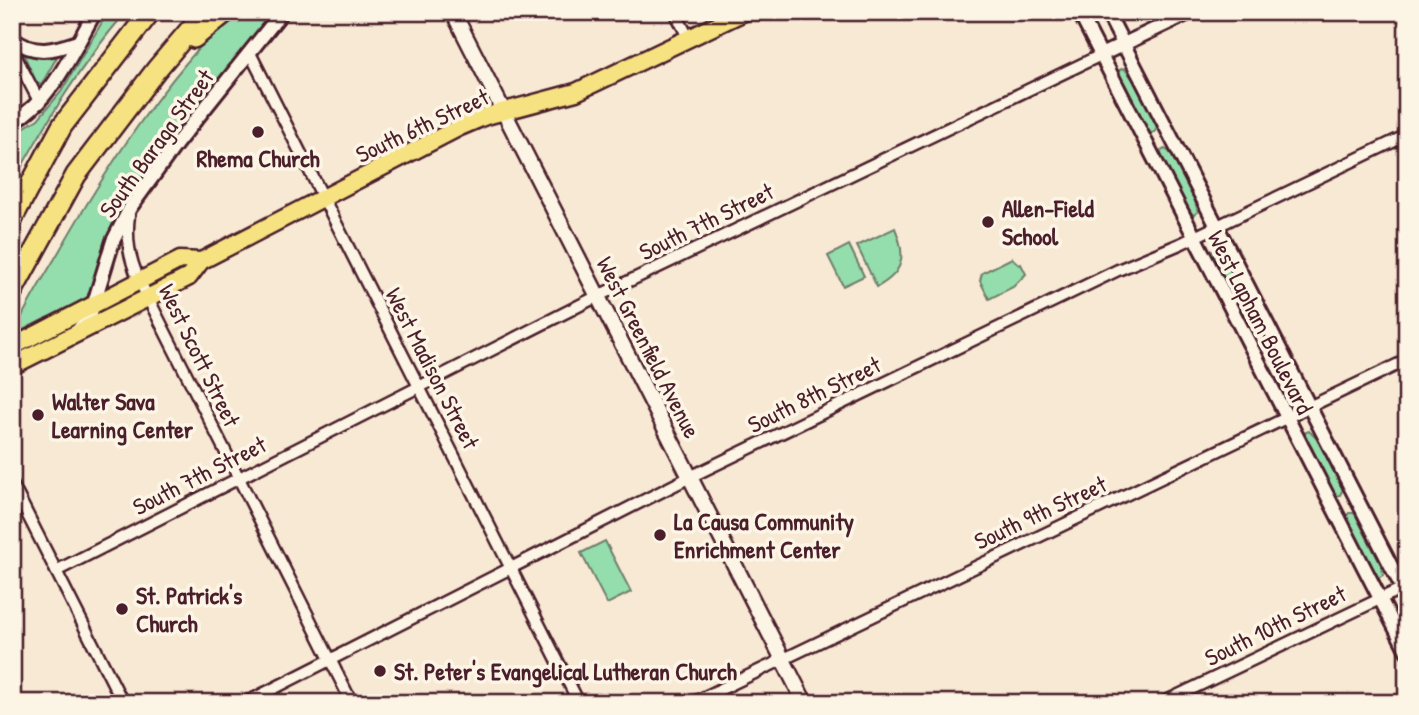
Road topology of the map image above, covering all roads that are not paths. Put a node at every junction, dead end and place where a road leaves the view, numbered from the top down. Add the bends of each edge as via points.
1 (95, 12) edge
2 (150, 12) edge
3 (205, 12) edge
4 (226, 12) edge
5 (282, 12) edge
6 (453, 12) edge
7 (675, 12) edge
8 (744, 12) edge
9 (1079, 12) edge
10 (1107, 12) edge
11 (1191, 12) edge
12 (13, 38) edge
13 (689, 39) junction
14 (78, 42) junction
15 (1123, 44) junction
16 (250, 53) junction
17 (1101, 55) junction
18 (156, 70) junction
19 (40, 103) junction
20 (503, 111) junction
21 (12, 122) edge
22 (1407, 135) edge
23 (322, 198) junction
24 (130, 208) junction
25 (12, 219) edge
26 (1218, 225) junction
27 (1195, 236) junction
28 (201, 261) junction
29 (139, 280) junction
30 (12, 292) edge
31 (598, 296) junction
32 (147, 297) junction
33 (95, 302) junction
34 (70, 337) junction
35 (12, 347) edge
36 (1407, 360) edge
37 (12, 366) edge
38 (418, 387) junction
39 (1310, 406) junction
40 (1286, 418) junction
41 (690, 477) junction
42 (237, 478) junction
43 (12, 484) edge
44 (511, 568) junction
45 (56, 571) junction
46 (1405, 590) edge
47 (1380, 599) junction
48 (1407, 651) edge
49 (782, 658) junction
50 (329, 659) junction
51 (123, 703) edge
52 (245, 703) edge
53 (352, 703) edge
54 (579, 703) edge
55 (692, 703) edge
56 (805, 703) edge
57 (1162, 703) edge

1 - 14 street
2 - 25 highway via 62,126
3 - 18 highway
4 - 18 highway
5 - 16 street, South Baraga Street
6 - 20 main road, West Greenfield Avenue
7 - 13 street
8 - 13 main road, South 6th Street
9 - 17 street, West Lapham Boulevard
10 - 15 street, West Lapham Boulevard
11 - 15 street, South 7th Street
12 - 14 street via 33,50 47,51
12 - 19 street via 17,59
13 - 20 main road, South 6th Street via 576,92
14 - 19 street
15 - 17 street, South 7th Street
15 - 26 street, West Lapham Boulevard
16 - 23 street, West Madison Street
16 - 24 street, South Baraga Street
17 - 27 street, West Lapham Boulevard
17 - 31 street, South 7th Street
18 - 30 highway via 76,175
19 - 21 street
20 - 23 main road, South 6th Street via 460,127
20 - 31 main road, West Greenfield Avenue
22 - 26 street, South 8th Street
23 - 28 main road, South 6th Street
23 - 38 street, West Madison Street
24 - 29 street, West Scott Street via 129,250
24 - 33 street, South Baraga Street via 109,251
26 - 27 street, South 8th Street
26 - 39 street, West Lapham Boulevard
27 - 40 street, West Lapham Boulevard
27 - 41 street, South 8th Street
28 - 29 main road, South 6th Street via 180,260
28 - 32 main road, South 6th Street via 189,276
29 - 32 street, West Scott Street
29 - 33 main road, South 6th Street
31 - 38 street, South 7th Street
31 - 41 main road, West Greenfield Avenue
32 - 34 main road, South 6th Street
32 - 42 street, West Scott Street
33 - 34 street, South Baraga Street via 84,325
33 - 35 main road, South 6th Street
34 - 37 main road, South 6th Street
36 - 39 street, South 9th Street
38 - 42 street, South 7th Street
38 - 44 street, West Madison Street
39 - 40 street, South 9th Street
39 - 46 street, West Lapham Boulevard
40 - 47 street, West Lapham Boulevard
40 - 49 street, South 9th Street
41 - 44 street, South 8th Street
41 - 49 main road, West Greenfield Avenue
42 - 45 street, South 7th Street
42 - 50 street, West Scott Street
43 - 45 street
44 - 50 street, South 8th Street
44 - 54 street, West Madison Street
45 - 51 street
46 - 47 street, South 10th Street
47 - 48 street, West Lapham Boulevard
47 - 57 street, South 10th Street
49 - 55 street, South 9th Street
49 - 56 main road, West Greenfield Avenue
50 - 52 street, South 8th Street
50 - 53 street, West Scott Street

